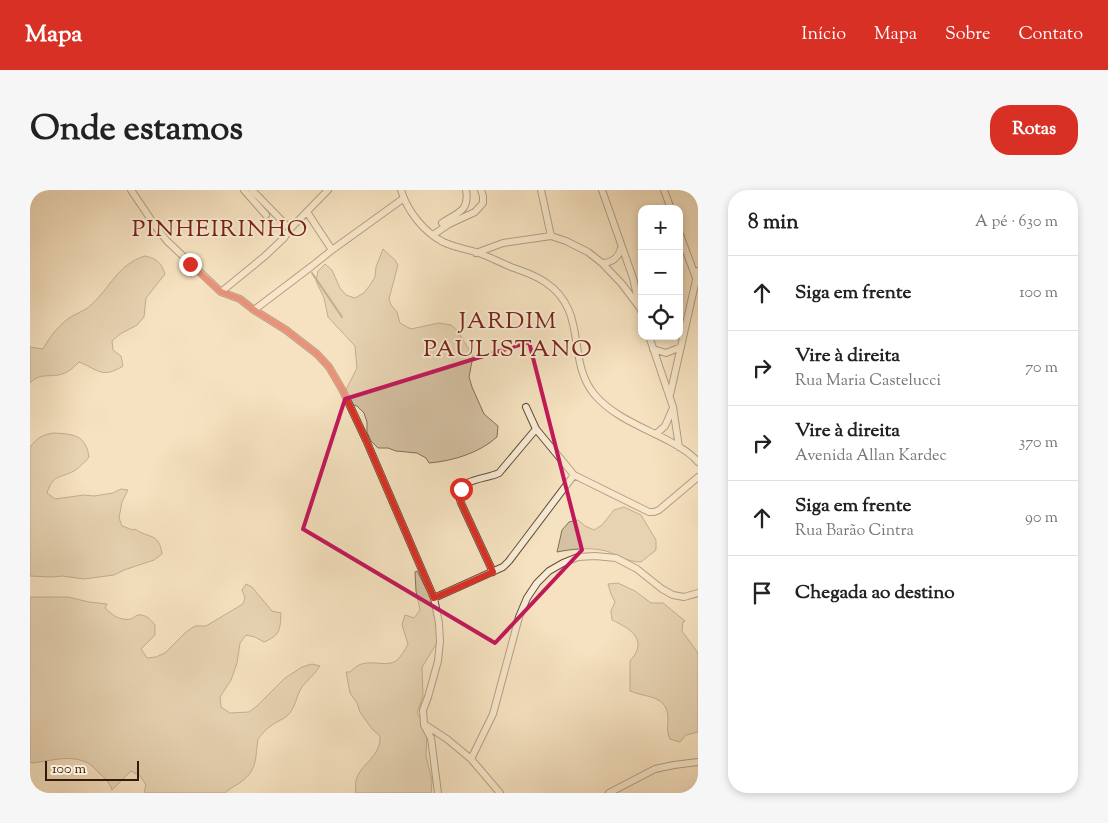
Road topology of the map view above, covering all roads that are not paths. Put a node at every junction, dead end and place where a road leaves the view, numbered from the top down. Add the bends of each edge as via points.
1 (131, 190) edge
2 (244, 190) edge
3 (252, 190) edge
4 (401, 190) edge
5 (466, 190) edge
6 (481, 190) edge
7 (541, 190) edge
8 (602, 190) edge
9 (664, 190) edge
10 (324, 192) edge
11 (404, 198) junction
12 (466, 204) junction
13 (670, 205) edge
14 (307, 212) junction
15 (475, 212) junction
16 (266, 215) dead end
17 (290, 229) junction
18 (432, 234) junction
19 (551, 236) junction
20 (683, 243) edge
21 (621, 246) junction
22 (332, 250) junction
23 (476, 253) junction
24 (602, 263) junction
25 (698, 271) edge
26 (633, 278) junction
27 (697, 282) edge
28 (622, 284) junction
29 (221, 292) junction
30 (638, 298) edge
31 (638, 306) edge
32 (254, 310) junction
33 (650, 340) edge
34 (681, 347) junction
35 (653, 349) junction
36 (670, 395) junction
37 (526, 407) dead end
38 (673, 407) junction
39 (536, 430) junction
40 (656, 434) junction
41 (679, 447) junction
42 (698, 462) edge
43 (574, 475) junction
44 (698, 477) edge
45 (493, 572) junction
46 (698, 594) edge
47 (434, 598) junction
48 (424, 724) junction
49 (471, 759) junction
50 (698, 762) edge
51 (438, 793) edge
52 (500, 793) edge
53 (609, 793) edge

1 - 29 street via 167,241
2 - 16 street
3 - 17 street
4 - 11 street
5 - 12 street
6 - 15 street via 483,203
7 - 19 street
8 - 21 street
9 - 13 street
10 - 14 street
11 - 18 street via 412,214
11 - 22 street
12 - 15 street
12 - 18 street
14 - 17 street
14 - 22 street
15 - 18 street
17 - 29 street via 265,256
18 - 23 street via 443,242
19 - 23 street via 502,243
19 - 24 street via 588,252
20 - 27 street
21 - 24 street via 616,258
21 - 26 street
22 - 32 street
23 - 40 street via 527,273 558,292 574,322 581,367 594,394 626,419
24 - 28 street
25 - 27 street
26 - 28 street
26 - 30 street
27 - 34 street
28 - 31 street
29 - 32 street via 240,299
32 - 47 street via 292,334 329,367 366,440
33 - 35 street
34 - 35 street via 666,353
34 - 36 street
35 - 36 street
36 - 38 street
37 - 39 street
38 - 40 street via 665,426
38 - 41 street
39 - 43 street
39 - 45 street via 499,473 466,484 459,495
40 - 41 street
41 - 42 street
43 - 44 street via 649,512 659,510
43 - 45 street via 509,561
45 - 47 street
46 - 49 street via 673,595 616,558 578,558 549,572 527,598 519,617 493,714
47 - 48 street via 440,641 438,661 423,710
48 - 49 street
48 - 51 street via 431,738
49 - 52 street
50 - 53 street via 655,769

